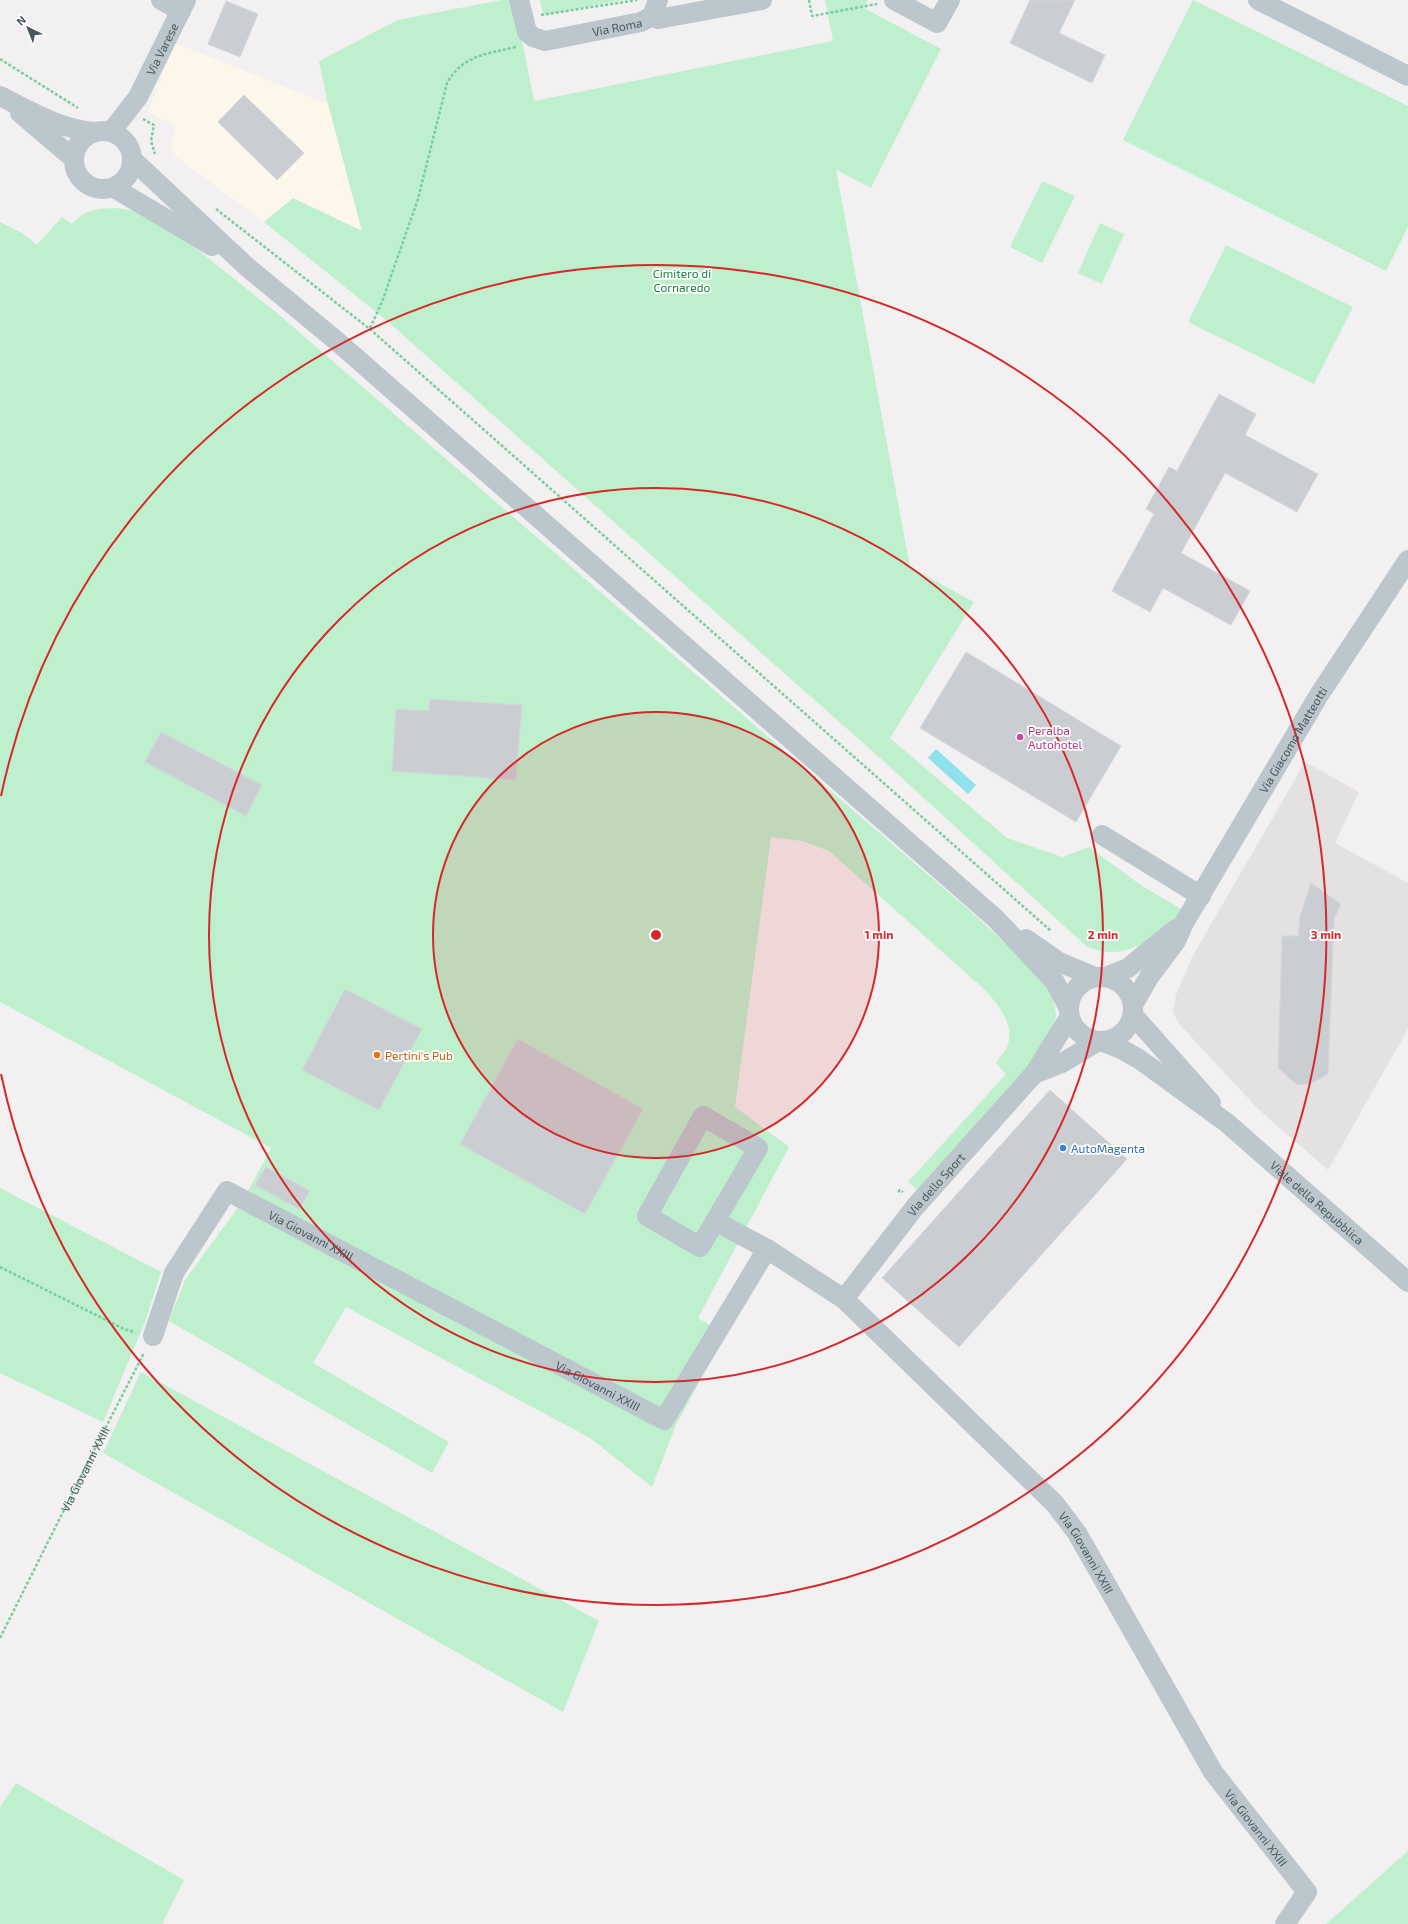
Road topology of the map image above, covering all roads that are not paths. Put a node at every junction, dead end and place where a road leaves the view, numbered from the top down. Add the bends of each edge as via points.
1 (161, 0) edge
2 (762, 0) edge
3 (950, 0) edge
4 (1258, 0) edge
5 (886, 2) edge
6 (184, 5) edge
7 (655, 8) edge
8 (521, 9) edge
9 (1408, 76) edge
10 (0, 96) edge
11 (116, 142) junction
12 (74, 159) junction
13 (114, 188) junction
14 (246, 266) junction
15 (1408, 560) edge
16 (1102, 835) dead end
17 (1201, 896) junction
18 (996, 919) junction
19 (1184, 923) junction
20 (1100, 977) junction
21 (1133, 1010) junction
22 (1069, 1012) junction
23 (1100, 1042) junction
24 (1034, 1074) junction
25 (1227, 1123) junction
26 (715, 1221) junction
27 (767, 1249) junction
28 (1408, 1282) edge
29 (844, 1299) junction
30 (153, 1336) road end
31 (1285, 1924) edge

1 - 6 street
2 - 7 street, Via Roma via 658,19
3 - 5 street via 937,23
4 - 9 street
6 - 11 street, Via Varese via 137,107
7 - 8 street, Via Roma via 641,22 546,41 527,32
10 - 11 street via 64,126
10 - 12 street
11 - 12 street via 80,142 75,150
11 - 13 street via 128,176
11 - 14 street
12 - 13 street via 79,178 86,185 95,189
13 - 14 street
14 - 18 street via 345,348
15 - 17 street, Via Giacomo Matteotti via 1319,695
16 - 17 street
17 - 19 street, Via Giacomo Matteotti
18 - 20 street via 1059,962 1076,971
18 - 22 street via 1055,982
19 - 20 street, Via Giacomo Matteotti via 1128,968
19 - 21 street, Via Giacomo Matteotti via 1176,941 1149,977
20 - 21 street via 1115,980 1124,986 1130,995
20 - 22 street via 1085,981 1077,988 1071,996
21 - 23 street via 1129,1025 1122,1034 1114,1040
21 - 25 street, Viale della Repubblica
22 - 23 street via 1073,1027 1080,1034
22 - 24 street, Via dello Sport
23 - 24 street, Via dello Sport via 1062,1063
23 - 25 street, Viale della Repubblica via 1139,1059
24 - 29 street, Via dello Sport via 915,1207
25 - 28 street, Viale della Repubblica
26 - 26 street via 700,1247 646,1216 703,1116 758,1148
26 - 27 street, Via Giovanni XXIII
27 - 29 street, Via Giovanni XXIII
27 - 30 street, Via Giovanni XXIII via 664,1420 227,1191 174,1273
29 - 31 street, Via Giovanni XXIII via 1055,1504 1077,1533 1213,1772 1307,1892

